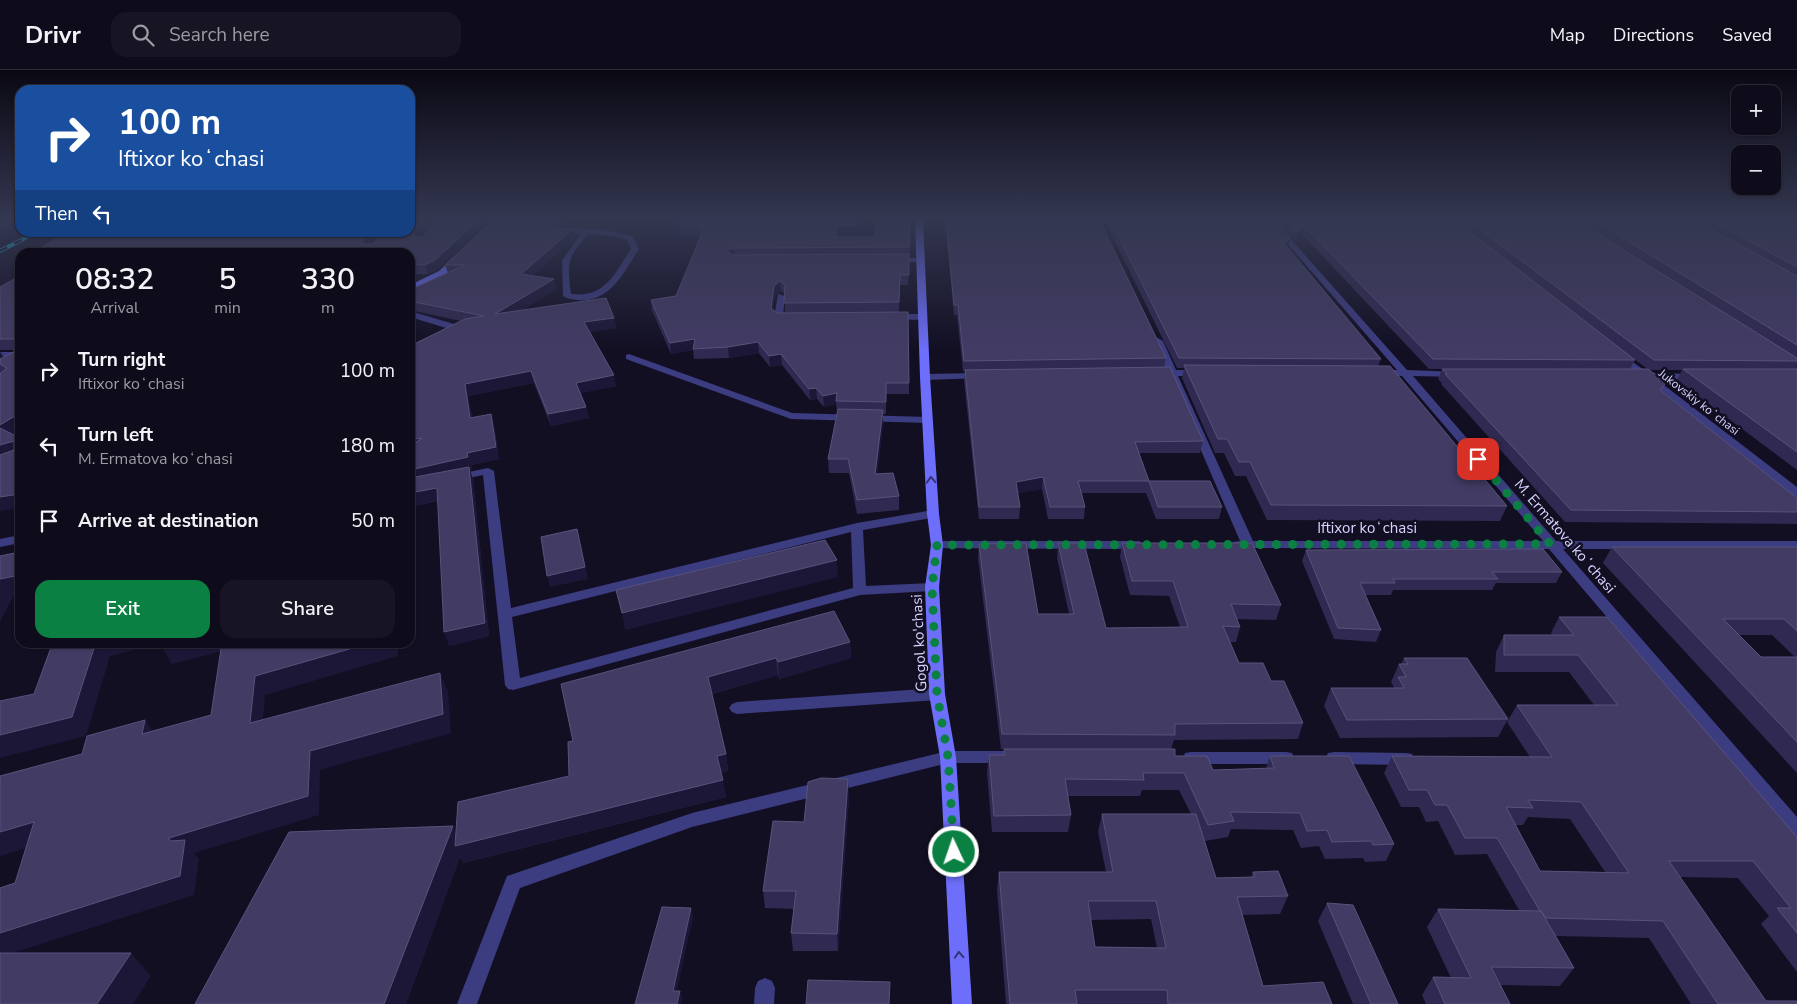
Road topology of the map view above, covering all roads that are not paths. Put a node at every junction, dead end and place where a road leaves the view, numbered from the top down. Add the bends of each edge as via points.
1 (453, 263) edge
2 (564, 263) edge
3 (625, 263) edge
4 (922, 263) edge
5 (1307, 263) edge
6 (415, 286) edge
7 (781, 296) edge
8 (415, 315) edge
9 (798, 317) edge
10 (884, 317) edge
11 (922, 317) junction
12 (1153, 330) edge
13 (445, 336) edge
14 (1607, 346) edge
15 (629, 357) dead end
16 (1144, 373) edge
17 (1173, 373) junction
18 (1212, 373) edge
19 (1368, 373) edge
20 (1407, 374) junction
21 (1466, 374) edge
22 (994, 376) edge
23 (1626, 376) edge
24 (1646, 376) junction
25 (1703, 376) edge
26 (925, 377) junction
27 (928, 420) junction
28 (439, 481) edge
29 (1797, 493) edge
30 (933, 514) junction
31 (857, 527) junction
32 (15, 540) edge
33 (0, 543) edge
34 (1550, 544) junction
35 (937, 545) junction
36 (1151, 545) edge
37 (1229, 545) edge
38 (1248, 545) junction
39 (1797, 545) edge
40 (932, 587) junction
41 (860, 591) junction
42 (505, 614) junction
43 (937, 694) junction
44 (737, 708) dead end
45 (948, 757) junction
46 (1017, 757) edge
47 (1175, 758) edge
48 (1303, 758) edge
49 (1323, 758) edge
50 (1411, 759) edge
51 (1797, 829) edge
52 (467, 1004) edge
53 (962, 1004) edge

1 - 6 main road via 442,274
2 - 3 street via 567,296 582,299 603,294
4 - 11 main road, Gogol ko'chasi
5 - 20 street, M. Ermatova koʻchasi
7 - 9 street via 778,318
8 - 13 street via 461,329
10 - 11 street
11 - 26 main road, Gogol ko'chasi
12 - 17 street
14 - 24 street, Jukovskiy koʻchasi
15 - 27 street via 791,416
16 - 17 street
17 - 18 street
17 - 38 street
19 - 20 street
20 - 21 street
20 - 34 street, M. Ermatova koʻchasi
22 - 26 street
23 - 24 street
24 - 25 street
24 - 29 street, Jukovskiy koʻchasi
26 - 27 main road, Gogol ko'chasi
30 -> 27 main road, Gogol ko'chasi
28 - 42 street via 488,471
30 - 31 street
30 - 35 main road, Gogol ko'chasi
31 - 41 street
31 - 42 street
32 - 33 street
34 - 38 street, Iftixor koʻchasi
34 - 39 street, Iftixor koʻchasi
34 - 51 street, M. Ermatova koʻchasi
35 - 36 street
35 - 40 main road, Gogol ko'chasi
37 - 38 street, Iftixor koʻchasi
40 - 41 street
40 - 43 main road, Gogol ko'chasi
41 - 42 street via 513,685
43 - 44 street
43 - 45 main road, Gogol ko'chasi
45 - 46 street
45 - 52 street via 692,820 513,882
53 -> 45 main road, Gogol ko'chasi
47 - 48 street
49 - 50 street

